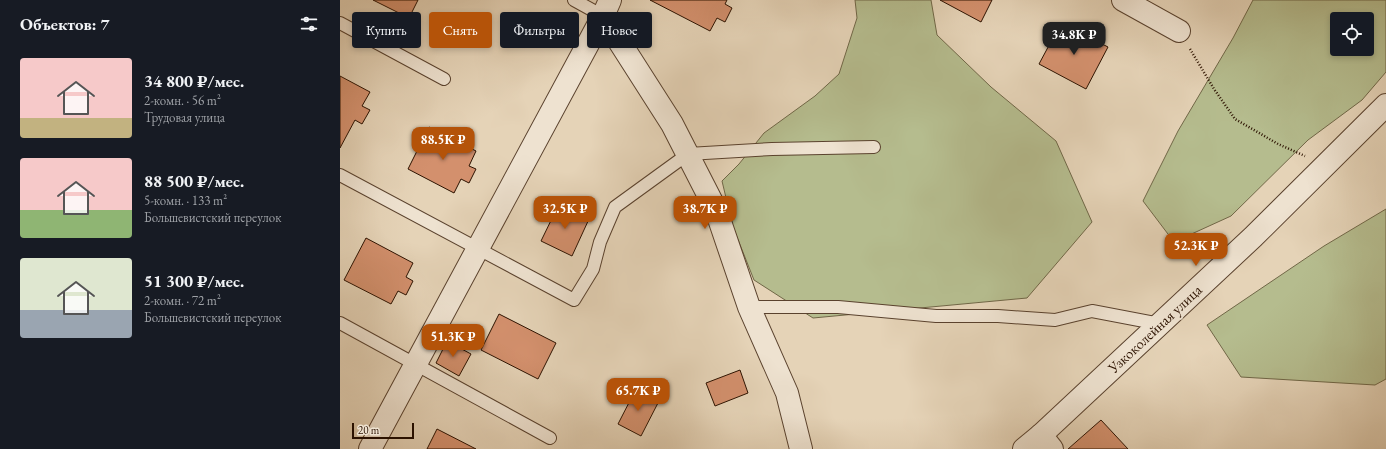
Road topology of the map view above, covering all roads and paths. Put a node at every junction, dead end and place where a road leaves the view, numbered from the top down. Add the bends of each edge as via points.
1 (574, 0) edge
2 (1123, 0) edge
3 (607, 8) edge
4 (340, 23) edge
5 (1179, 31) joint
6 (444, 79) dead end
7 (1386, 105) edge
8 (874, 147) dead end
9 (688, 154) junction
10 (1326, 165) junction
11 (340, 175) edge
12 (478, 249) junction
13 (749, 307) junction
14 (340, 323) edge
15 (1160, 324) junction
16 (415, 365) junction
17 (550, 438) dead end
18 (1046, 442) edge
19 (370, 449) edge
20 (801, 449) edge
21 (1024, 449) edge

1 - 3 lane
2 - 5 street
3 - 9 street
3 - 12 street
4 - 6 lane
5 - 10 path via 1235,119 1278,144
7 - 10 street, Узкоколейная улица
8 - 9 lane
9 - 12 lane via 615,207 600,242 593,269 574,300
9 - 13 street via 716,210
10 - 15 street, Узкоколейная улица via 1253,238
11 - 12 lane
12 - 16 street
13 - 15 lane via 838,307 936,316 998,316 1055,320 1092,311
13 - 20 street via 787,393
14 - 16 lane
15 - 18 street, Узкоколейная улица
16 - 17 lane
16 - 19 street
18 - 21 street, Узкоколейная улица

